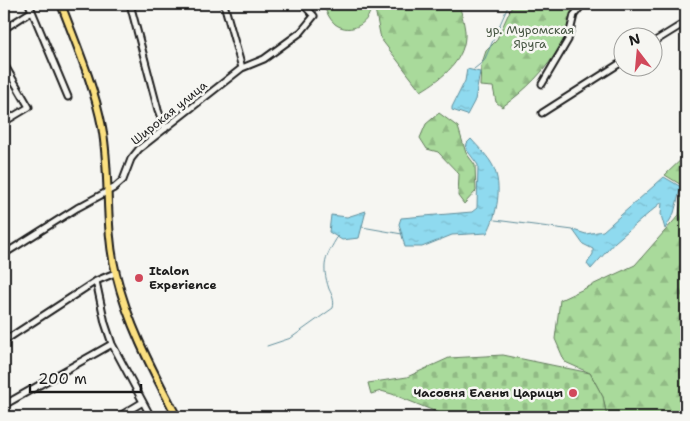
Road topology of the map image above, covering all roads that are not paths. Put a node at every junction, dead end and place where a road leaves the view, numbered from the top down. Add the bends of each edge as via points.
1 (29, 4) edge
2 (61, 4) edge
3 (130, 4) edge
4 (224, 4) edge
5 (303, 4) edge
6 (583, 4) edge
7 (32, 12) junction
8 (686, 22) edge
9 (4, 29) edge
10 (662, 37) edge
11 (4, 64) edge
12 (242, 68) junction
13 (612, 68) edge
14 (542, 84) dead end
15 (68, 96) dead end
16 (542, 113) dead end
17 (4, 122) edge
18 (165, 129) junction
19 (108, 192) junction
20 (5, 252) edge
21 (115, 273) junction
22 (96, 281) junction
23 (4, 341) edge
24 (112, 344) junction
25 (143, 402) junction
26 (4, 405) edge
27 (118, 417) edge
28 (151, 417) edge
29 (177, 417) edge

1 - 7 street
2 - 19 main road via 96,102 102,127
3 - 18 street
4 - 12 street
5 - 12 street, Широкая улица via 314,16 307,28 264,59
6 - 14 street via 574,15 568,40
7 - 9 street
7 - 15 street
8 - 10 street
11 - 17 street via 29,107
12 - 18 street, Широкая улица
13 - 16 street
18 - 19 street, Широкая улица via 134,154 123,180
19 - 20 street, Широкая улица
19 - 21 main road
21 - 22 street
21 - 29 main road via 136,336
22 - 23 street
22 - 24 street via 104,324
24 - 25 street
24 - 26 street
25 - 27 street
25 - 28 street

